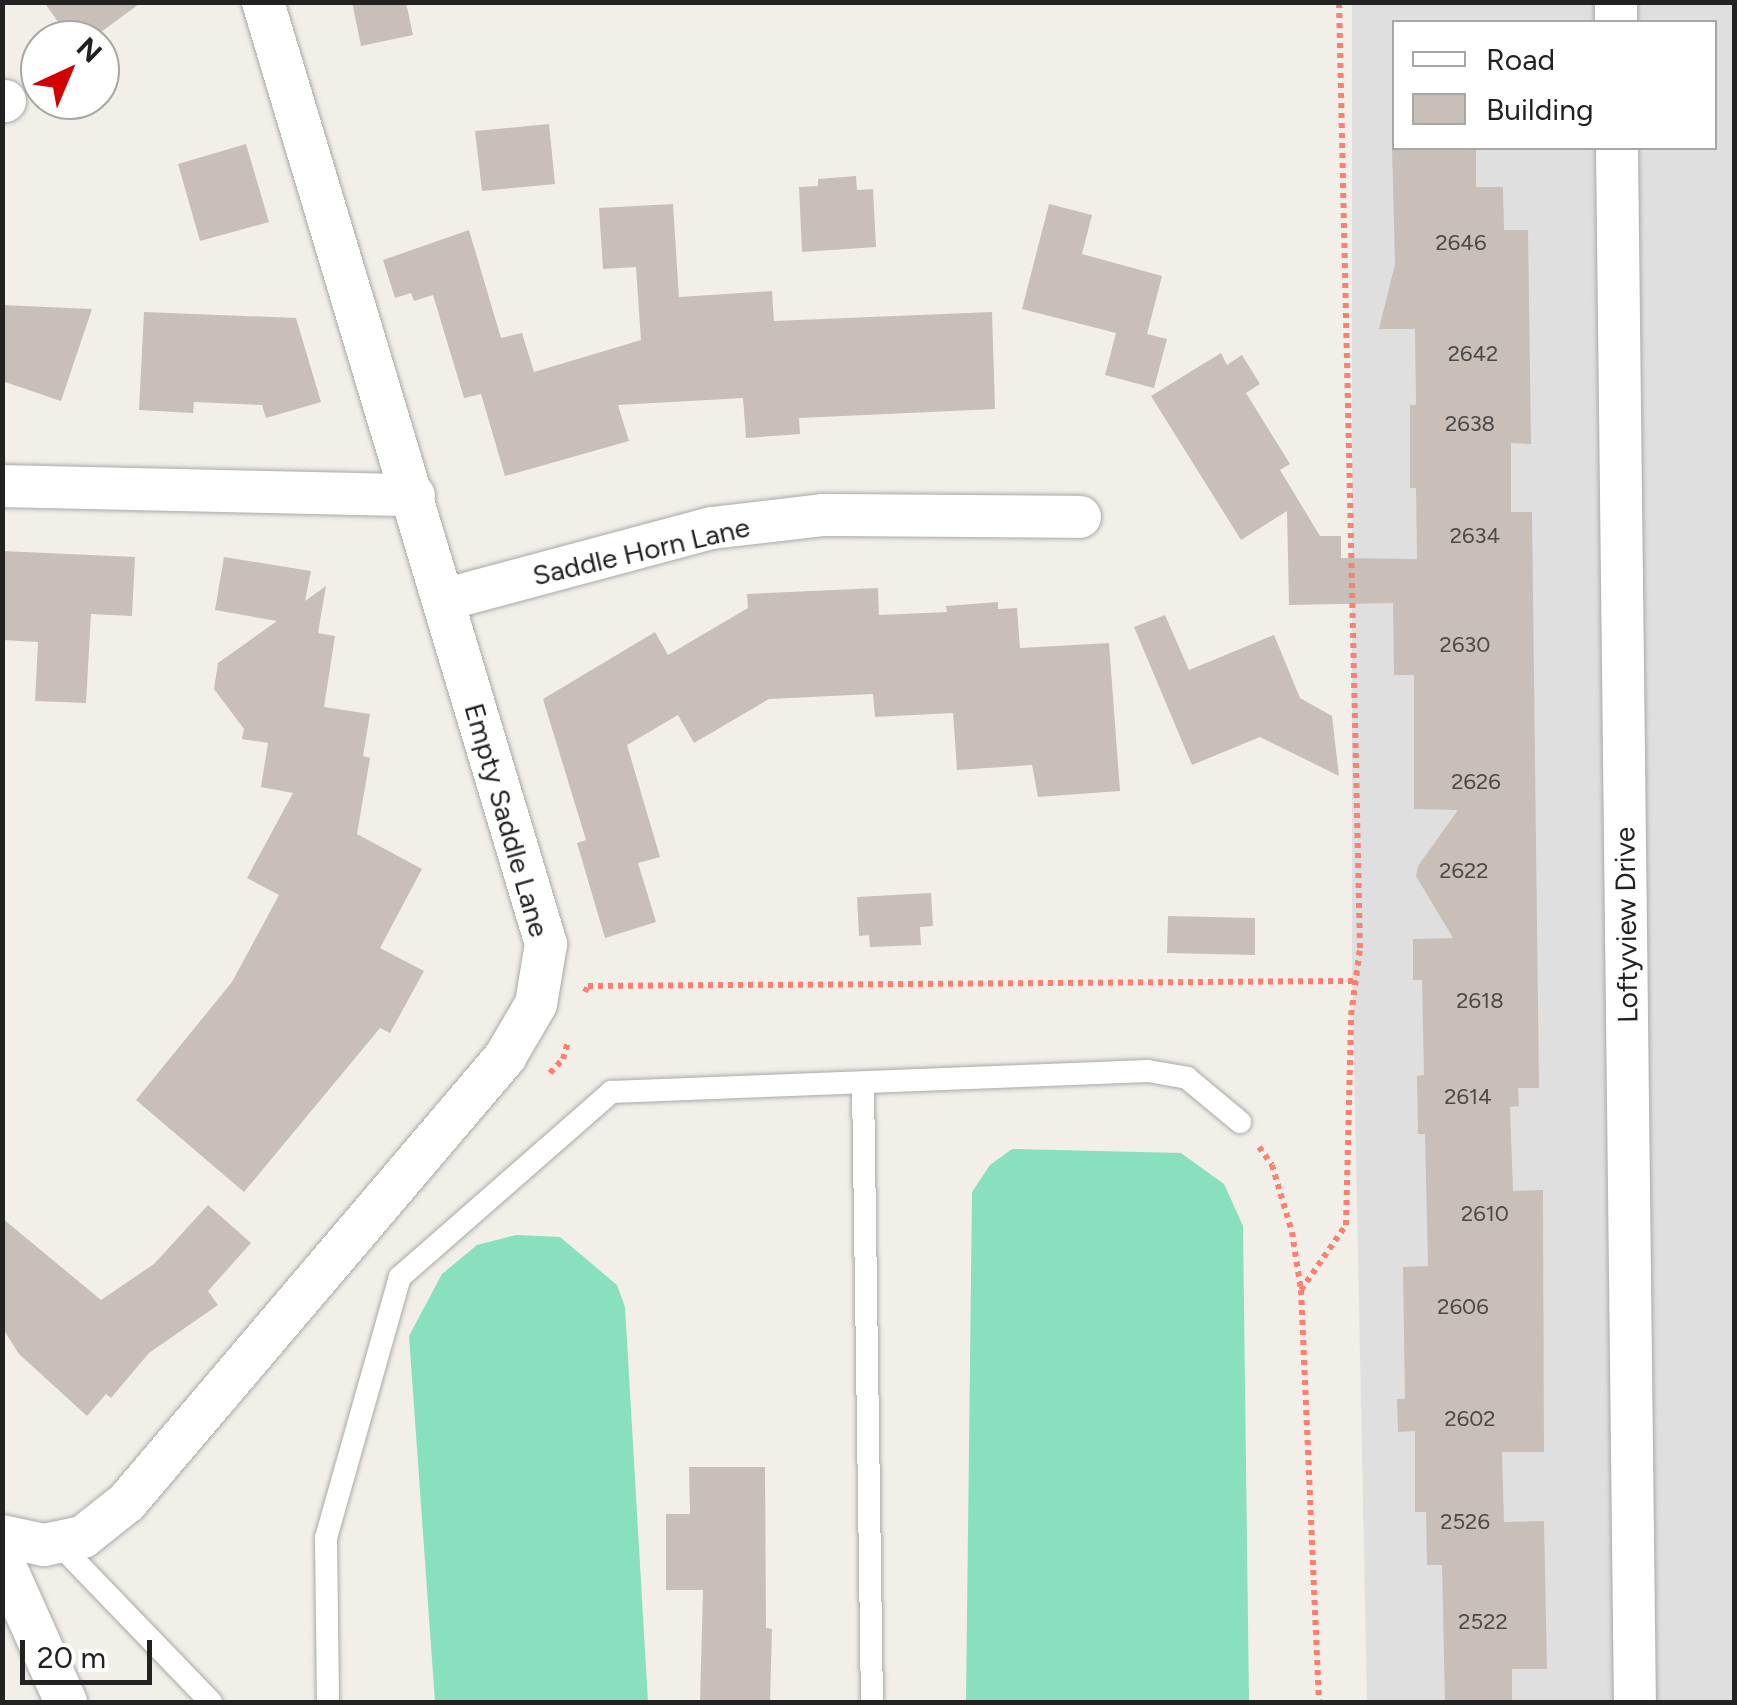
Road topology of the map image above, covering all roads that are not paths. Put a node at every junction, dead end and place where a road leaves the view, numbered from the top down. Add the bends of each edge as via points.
1 (263, 2) edge
2 (1618, 150) edge
3 (2, 486) edge
4 (414, 495) junction
5 (1080, 517) dead end
6 (443, 600) junction
7 (863, 1083) junction
8 (1240, 1122) road end
9 (2, 1536) edge
10 (56, 1542) junction
11 (2, 1559) edge
12 (66, 1702) edge
13 (211, 1702) edge
14 (328, 1702) edge
15 (872, 1702) edge
16 (1635, 1702) edge

1 - 4 street, Empty Saddle Lane
2 - 16 street, Loftyview Drive
3 - 4 street
4 - 6 street, Empty Saddle Lane
5 - 6 street, Saddle Horn Lane via 822,515 712,528
6 - 10 street, Empty Saddle Lane via 546,944 536,1004 505,1057 127,1502 83,1537
7 - 8 lane via 1148,1071 1187,1078
7 - 14 lane via 611,1092 400,1277 326,1538
7 - 15 lane
9 - 10 street, Empty Saddle Lane
10 - 13 lane
11 - 12 street

